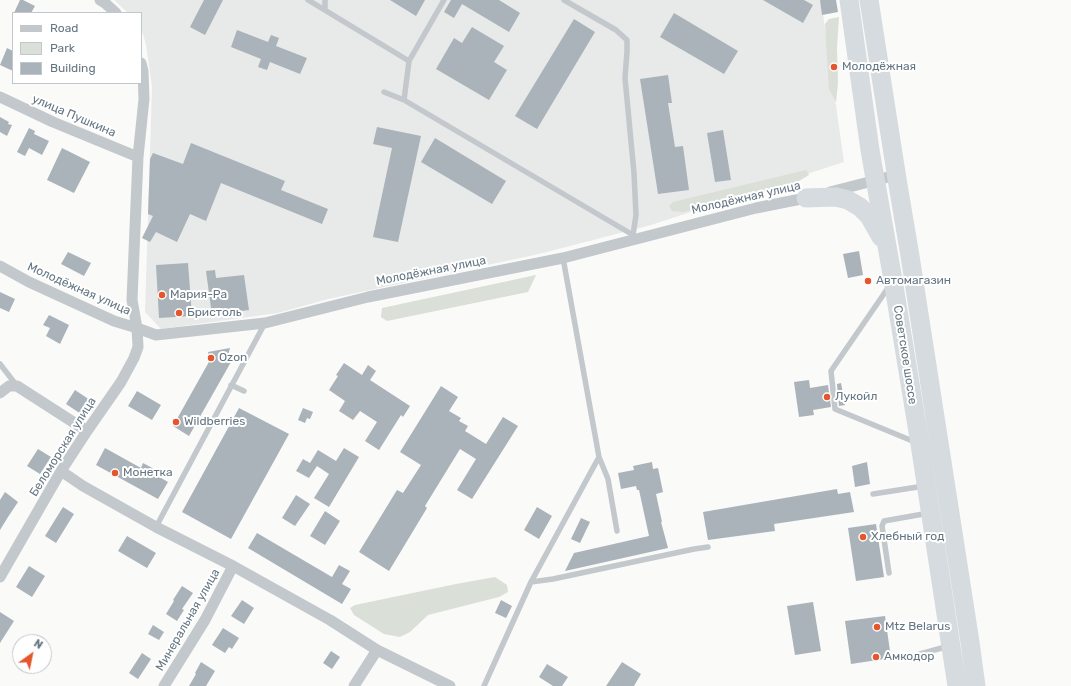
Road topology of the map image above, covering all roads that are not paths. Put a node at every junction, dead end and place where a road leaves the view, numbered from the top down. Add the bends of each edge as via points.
1 (100, 0) edge
2 (308, 0) edge
3 (325, 0) edge
4 (444, 0) edge
5 (564, 0) edge
6 (849, 0) edge
7 (869, 0) edge
8 (325, 10) junction
9 (115, 12) edge
10 (409, 61) junction
11 (142, 67) edge
12 (384, 92) dead end
13 (0, 97) edge
14 (404, 100) junction
15 (138, 157) junction
16 (896, 175) junction
17 (875, 181) junction
18 (806, 198) junction
19 (635, 236) junction
20 (887, 248) junction
21 (563, 258) junction
22 (0, 266) edge
23 (893, 280) junction
24 (265, 323) junction
25 (137, 328) junction
26 (0, 364) edge
27 (232, 385) junction
28 (17, 386) junction
29 (244, 391) dead end
30 (0, 394) edge
31 (86, 431) junction
32 (920, 444) junction
33 (599, 457) junction
34 (61, 471) junction
35 (927, 486) junction
36 (873, 494) dead end
37 (931, 512) junction
38 (156, 527) junction
39 (617, 532) dead end
40 (708, 547) dead end
41 (233, 566) junction
42 (889, 573) dead end
43 (0, 577) edge
44 (531, 582) junction
45 (951, 646) junction
46 (377, 650) junction
47 (920, 654) dead end
48 (164, 686) edge
49 (354, 686) edge
50 (450, 686) edge
51 (484, 686) edge
52 (958, 686) edge
53 (976, 686) edge

1 - 9 street
2 - 8 lane
3 - 8 lane
4 - 10 lane
5 - 19 lane via 616,30 627,40 626,78 634,174
6 - 17 highway, Советское шоссе
7 - 16 highway, Советское шоссе
8 - 10 lane
10 - 14 lane
11 - 15 street, Беломорская улица via 144,99
12 - 14 lane
13 - 15 street, улица Пушкина
14 - 19 lane
15 - 25 street, Беломорская улица via 132,300
16 - 17 street, Молодёжная улица
16 - 53 highway, Советское шоссе
17 - 18 street, Молодёжная улица
17 - 20 highway, Советское шоссе
18 - 19 street, Молодёжная улица
18 - 20 highway via 836,197 860,207 869,216
19 - 21 street, Молодёжная улица
20 - 23 highway, Советское шоссе
21 - 24 street, Молодёжная улица via 368,297
21 - 33 lane
22 - 25 street, Молодёжная улица via 114,321
23 - 32 highway, Советское шоссе
23 - 32 lane via 831,371 835,409
24 - 25 street, Молодёжная улица via 156,335
24 - 27 lane
25 - 31 street, Беломорская улица via 138,347 134,358 121,382
26 - 28 lane
27 - 29 lane
27 - 38 lane
28 - 30 street via 9,386
28 - 31 street
31 - 34 street, Беломорская улица
32 - 35 highway, Советское шоссе
33 - 39 lane via 608,479
33 - 44 lane
34 - 38 street
34 - 43 street, Беломорская улица
35 - 36 lane
35 - 37 highway, Советское шоссе
37 - 42 lane via 884,521 882,526
37 - 45 highway, Советское шоссе
38 - 41 street
40 - 44 lane
41 - 46 street via 330,620
41 - 48 street, Минеральная улица via 205,620
44 - 51 lane
45 - 47 lane
45 - 52 highway, Советское шоссе
46 - 49 street
46 - 50 street

